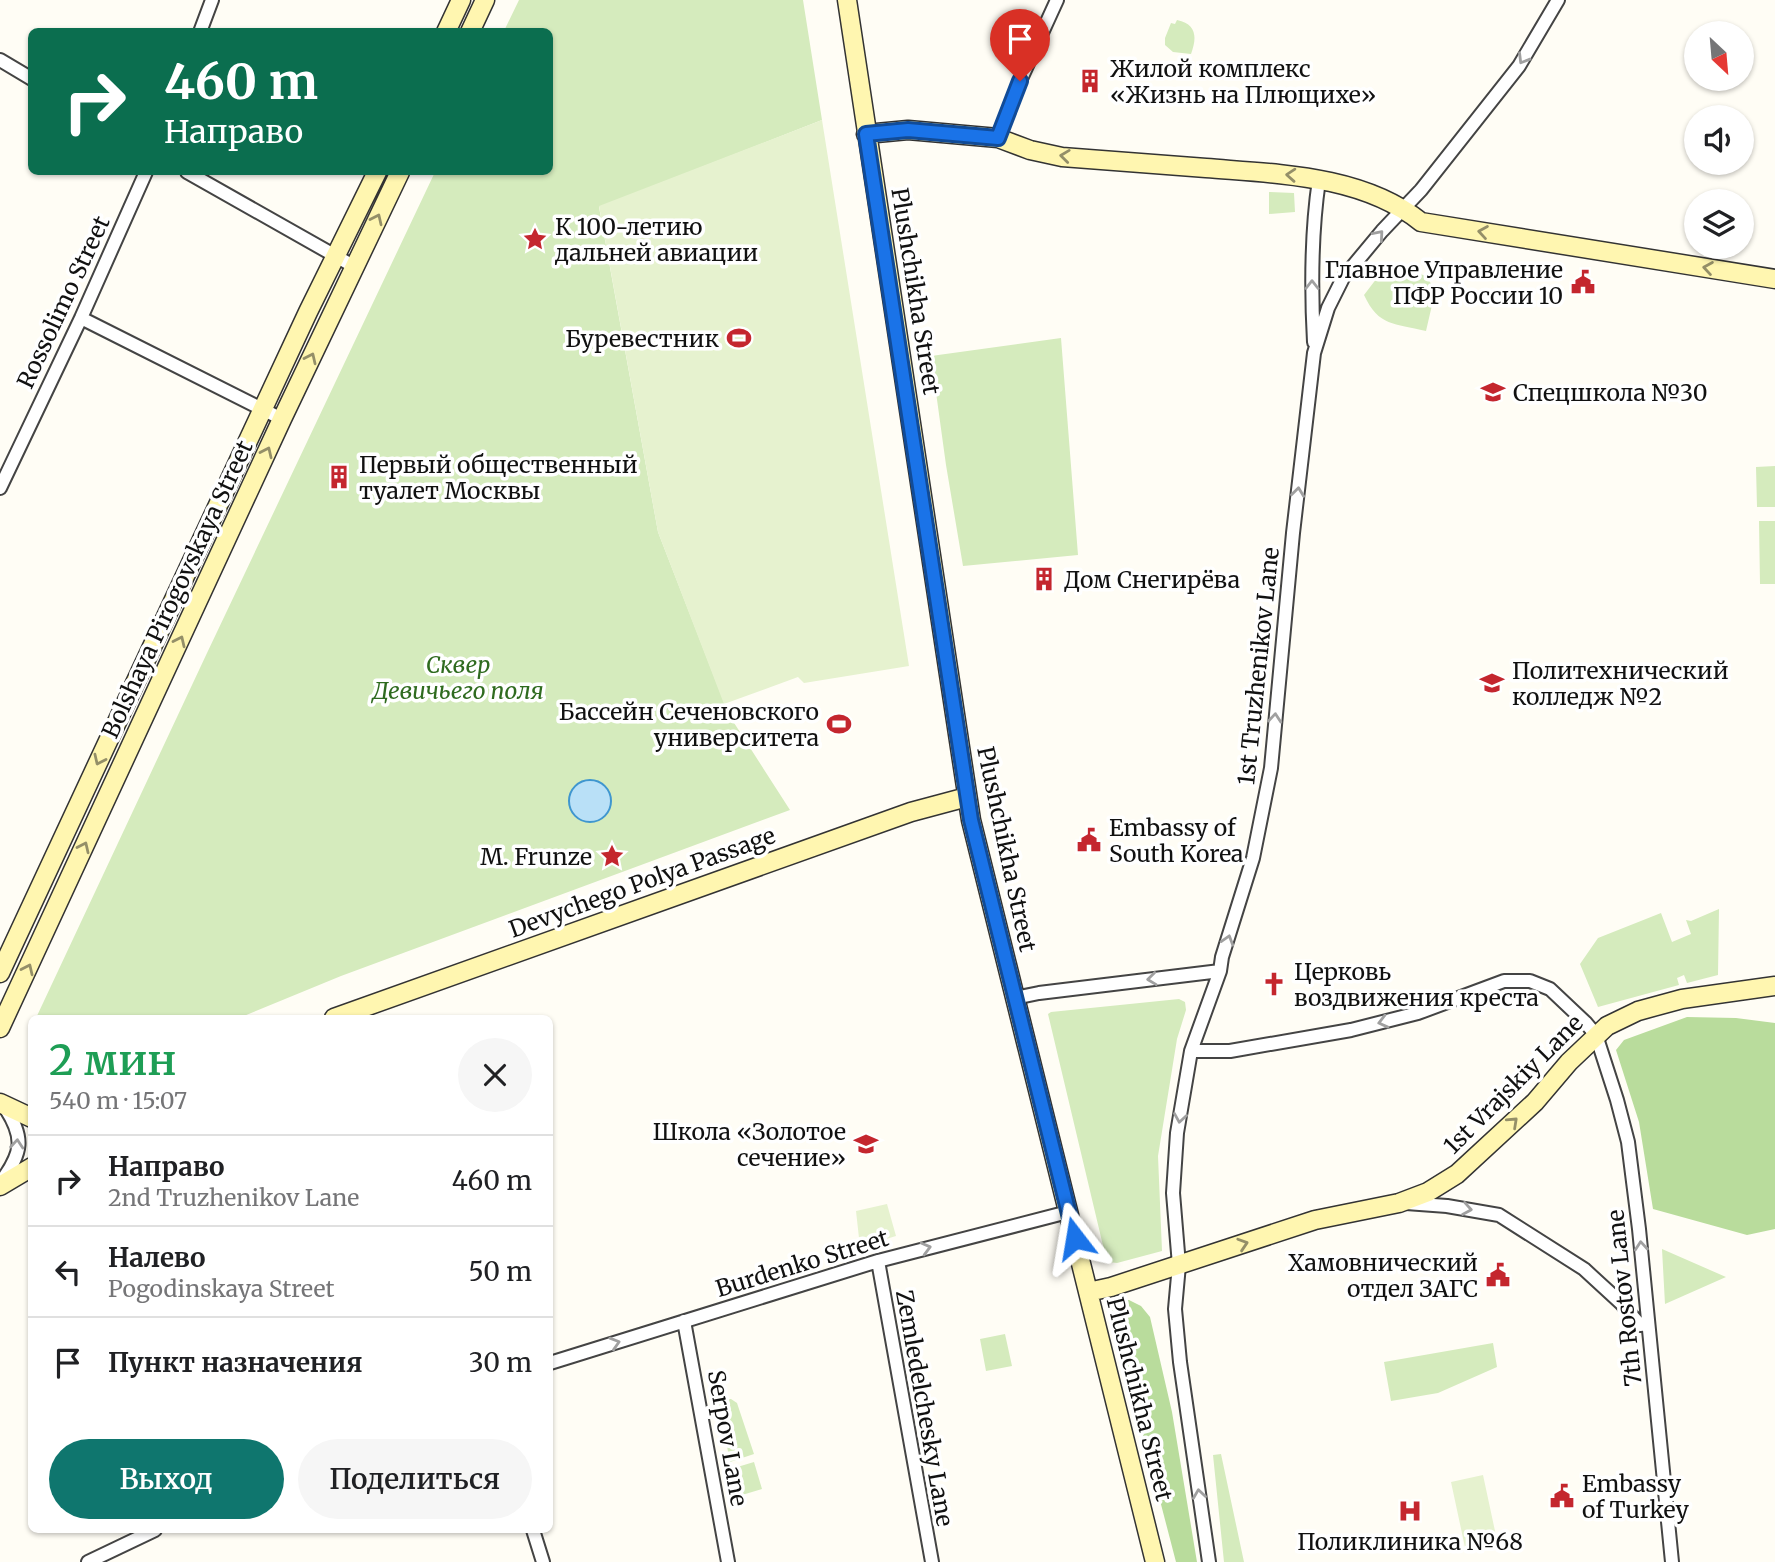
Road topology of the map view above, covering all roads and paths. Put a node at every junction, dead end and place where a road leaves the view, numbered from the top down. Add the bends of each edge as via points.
1 (212, 0) edge
2 (461, 0) edge
3 (485, 0) edge
4 (846, 0) edge
5 (1057, 0) edge
6 (1558, 0) edge
7 (202, 28) edge
8 (448, 28) edge
9 (472, 28) edge
10 (0, 60) edge
11 (28, 77) edge
12 (866, 134) junction
13 (998, 138) junction
14 (145, 175) edge
15 (192, 175) edge
16 (376, 175) edge
17 (399, 175) edge
18 (1320, 180) junction
19 (1403, 208) junction
20 (335, 257) junction
21 (355, 267) junction
22 (1775, 279) edge
23 (81, 318) junction
24 (1314, 353) junction
25 (262, 409) junction
26 (282, 419) junction
27 (0, 488) edge
28 (967, 797) junction
29 (1220, 971) junction
30 (0, 973) edge
31 (1775, 986) edge
32 (1015, 998) junction
33 (347, 1015) edge
34 (0, 1028) edge
35 (1596, 1034) junction
36 (1191, 1051) junction
37 (2, 1104) edge
38 (28, 1116) edge
39 (28, 1169) edge
40 (0, 1185) edge
41 (1399, 1203) junction
42 (1068, 1212) junction
43 (878, 1261) junction
44 (1179, 1265) junction
45 (1088, 1292) junction
46 (1647, 1319) junction
47 (684, 1321) junction
48 (553, 1362) edge
49 (150, 1533) edge
50 (534, 1533) edge
51 (112, 1557) edge
52 (88, 1562) edge
53 (543, 1562) edge
54 (728, 1562) edge
55 (932, 1562) edge
56 (1155, 1562) edge
57 (1209, 1562) edge
58 (1672, 1562) edge

1 - 7 street
2 - 8 street
3 - 9 street
4 - 12 street, Plushchikha Street
5 - 13 street
6 -> 19 street, 1st Truzhenikov Lane via 1519,66
10 - 11 street
12 - 13 street via 908,130
12 - 28 street, Plushchikha Street
18 -> 13 street via 1062,157
14 - 23 street, Rossolimo Street
15 - 20 street
16 - 20 street, Bolshaya Pirogovskaya Street
21 -> 17 street, Bolshaya Pirogovskaya Street
18 - 19 street
24 -> 18 street via 1311,289
22 -> 19 street via 1421,222
24 -> 19 street, 1st Truzhenikov Lane via 1343,278
20 - 21 street
20 - 25 street, Bolshaya Pirogovskaya Street
26 -> 21 street, Bolshaya Pirogovskaya Street
23 - 25 street
23 - 27 street, Rossolimo Street
29 -> 24 street, 1st Truzhenikov Lane via 1253,858 1271,768
25 - 26 street
25 -> 30 street, Bolshaya Pirogovskaya Street
34 -> 26 street, Bolshaya Pirogovskaya Street
28 - 32 street, Plushchikha Street
28 - 33 street, Devychego Polya Passage via 911,812
29 -> 32 street
29 - 36 street, 1st Truzhenikov Lane
31 - 35 street, 1st Vrajskiy Lane via 1682,999 1638,1012
32 - 42 street, Plushchikha Street
35 -> 36 street via 1550,989 1530,981 1504,981 1418,1013 1352,1030 1230,1051
41 -> 35 street, 1st Vrajskiy Lane via 1457,1174 1535,1102
46 -> 35 street, 7th Rostov Lane via 1628,1142
36 -> 44 street, 1st Truzhenikov Lane via 1177,1133 1173,1194
37 - 38 street
40 -> 37 street via 20,1143 18,1130
39 - 40 street
44 -> 41 street, 1st Vrajskiy Lane via 1315,1220
41 -> 46 street via 1499,1215 1584,1269 1637,1323
43 -> 42 street, Burdenko Street
42 - 45 street, Plushchikha Street
43 - 47 street, Burdenko Street
43 - 55 street, Zemledelchesky Lane
44 - 45 street, 1st Vrajskiy Lane
57 -> 44 street, 1st Truzhenikov Lane via 1180,1362 1175,1309
45 - 56 street, Plushchikha Street
46 - 58 street, 7th Rostov Lane
48 -> 47 street, Burdenko Street
47 - 54 street, Serpov Lane
49 - 51 street
50 - 53 street
51 - 52 street

